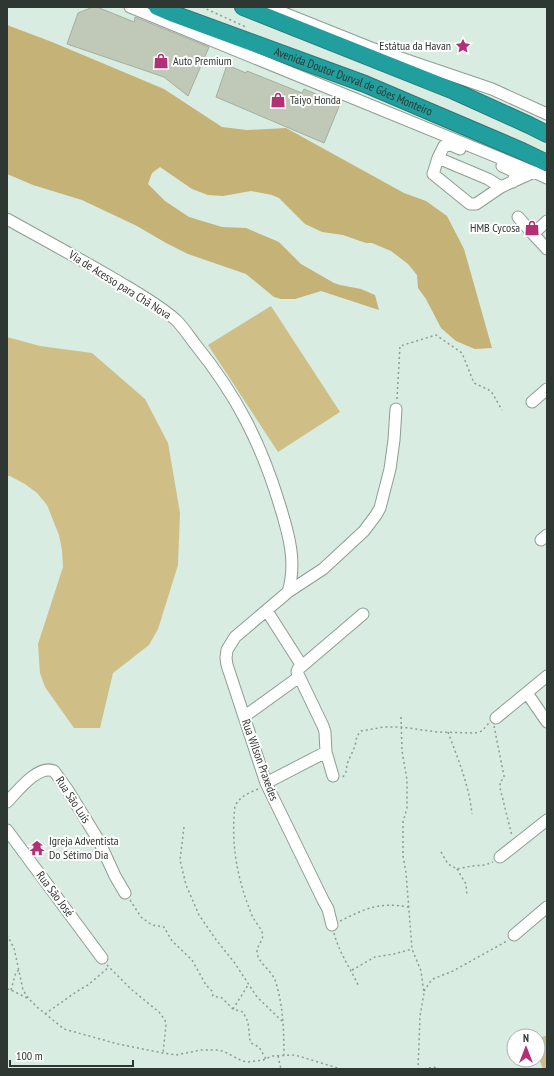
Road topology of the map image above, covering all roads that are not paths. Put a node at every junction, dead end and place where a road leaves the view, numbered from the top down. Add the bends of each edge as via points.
1 (130, 7) edge
2 (242, 7) edge
3 (269, 7) edge
4 (169, 13) edge
5 (376, 55) junction
6 (547, 114) edge
7 (547, 134) edge
8 (438, 158) junction
9 (541, 167) edge
10 (547, 178) edge
11 (513, 182) junction
12 (501, 187) junction
13 (518, 217) dead end
14 (7, 219) edge
15 (547, 221) edge
16 (533, 234) junction
17 (547, 249) edge
18 (547, 389) edge
19 (532, 402) dead end
20 (396, 409) road end
21 (288, 592) junction
22 (267, 611) junction
23 (363, 614) dead end
24 (300, 671) junction
25 (547, 676) edge
26 (527, 693) junction
27 (245, 716) junction
28 (496, 718) dead end
29 (547, 722) edge
30 (326, 752) junction
31 (333, 776) road end
32 (266, 784) junction
33 (7, 802) edge
34 (547, 820) edge
35 (7, 830) edge
36 (500, 858) road end
37 (125, 893) road end
38 (547, 907) edge
39 (332, 925) road end
40 (514, 935) road end
41 (106, 962) road end

1 - 4 street
2 - 5 highway
3 - 5 street
4 - 9 highway, Avenida Doutor Durval de Góes Monteiro via 365,84
5 - 6 street via 492,89
5 - 7 highway
8 - 11 street via 444,146 451,145 513,171
8 - 12 street
8 - 12 street via 434,176 470,204 478,203
9 - 10 street
9 - 11 street
11 - 12 street
13 - 16 street
14 - 21 street, Via de Acesso para Chã Nova via 156,305 177,321 202,351 228,388 254,434 272,480 291,549 293,569
15 - 16 street
16 - 17 street
18 - 19 street
20 - 21 street, Rua Wilson Praxedes via 390,469 376,515 364,531 323,569
21 - 22 street, Rua Wilson Praxedes
22 - 24 street
22 - 27 street, Rua Wilson Praxedes via 235,637 227,650 227,665
23 - 24 street
24 - 27 street
24 - 30 street via 325,732
25 - 26 street
26 - 28 street
26 - 29 street
27 - 32 street, Rua Wilson Praxedes
30 - 31 street
30 - 32 street
32 - 39 street, Rua Wilson Praxedes via 328,909
33 - 37 street, Rua São Luís via 37,773 54,771 68,789
34 - 36 street
35 - 41 street, Rua São José
38 - 40 street

